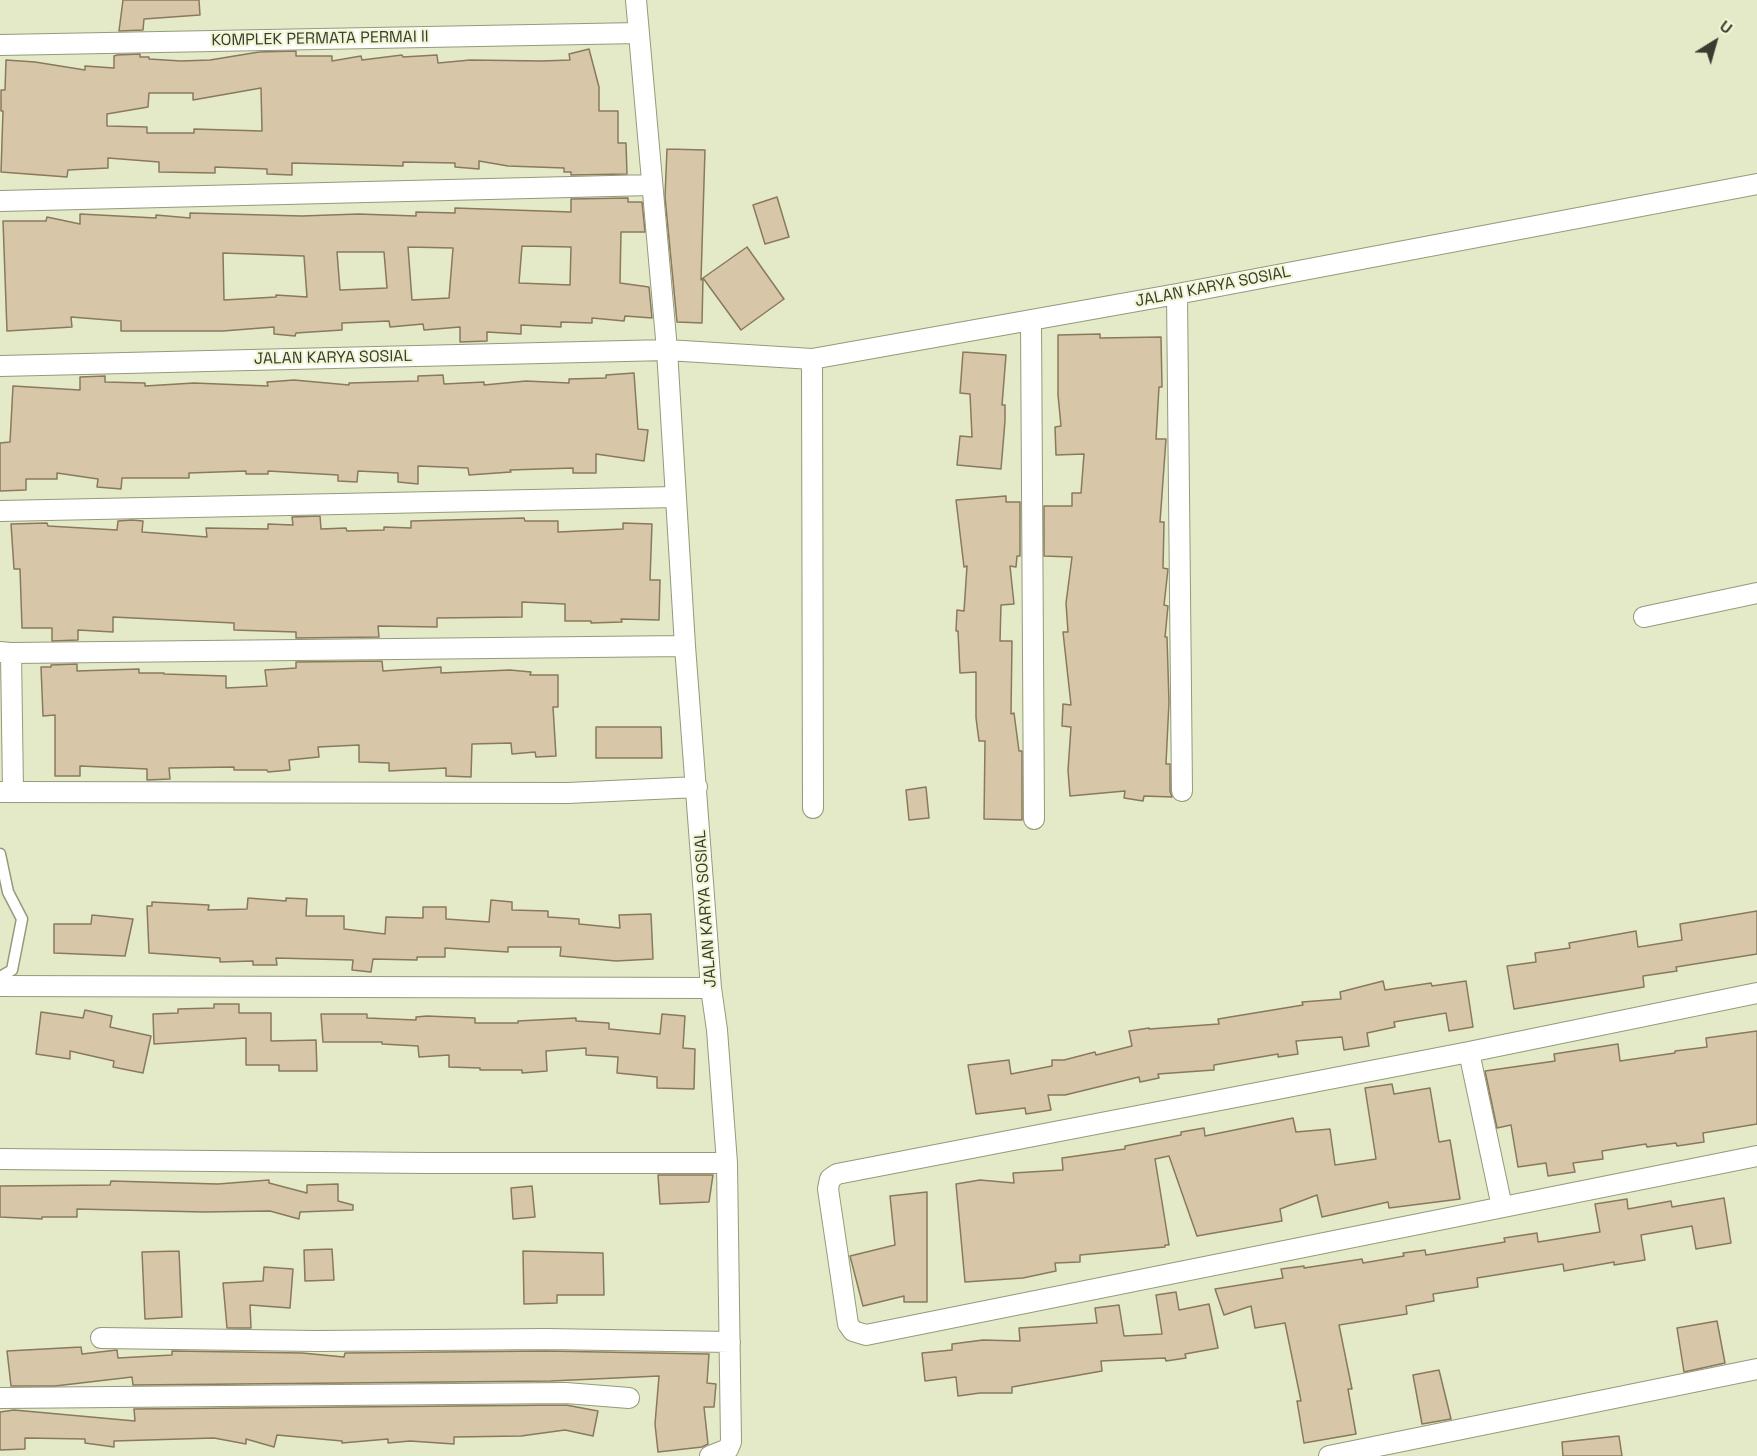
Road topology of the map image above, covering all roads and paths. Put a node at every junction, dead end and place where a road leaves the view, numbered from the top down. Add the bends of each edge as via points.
1 (636, 0) edge
2 (639, 33) junction
3 (0, 45) edge
4 (1757, 184) edge
5 (652, 185) junction
6 (0, 201) edge
7 (1176, 294) junction
8 (1031, 321) junction
9 (667, 350) junction
10 (812, 359) junction
11 (0, 366) edge
12 (676, 497) junction
13 (0, 511) edge
14 (1757, 593) edge
15 (1644, 616) dead end
16 (685, 646) junction
17 (6, 652) edge
18 (697, 787) junction
19 (1182, 791) dead end
20 (6, 792) edge
21 (813, 808) dead end
22 (1034, 819) dead end
23 (0, 854) edge
24 (0, 977) edge
25 (0, 986) edge
26 (711, 988) junction
27 (1757, 993) edge
28 (1469, 1052) junction
29 (1757, 1156) edge
30 (0, 1159) edge
31 (727, 1163) junction
32 (1502, 1208) junction
33 (101, 1338) dead end
34 (730, 1342) junction
35 (1757, 1369) edge
36 (0, 1398) edge
37 (628, 1398) dead end
38 (710, 1456) edge
39 (1329, 1456) edge

1 - 2 street
2 - 3 street, KOMPLEK PERMATA PERMAI II
2 - 5 street
4 - 7 street, JALAN KARYA SOSIAL
5 - 6 street
5 - 9 street
7 - 8 street, JALAN KARYA SOSIAL
7 - 19 street
8 - 10 street, JALAN KARYA SOSIAL
8 - 22 street
9 - 10 street, JALAN KARYA SOSIAL
9 - 11 street, JALAN KARYA SOSIAL
9 - 12 street, JALAN KARYA SOSIAL
10 - 21 street
12 - 13 street
12 - 16 street, JALAN KARYA SOSIAL
14 - 15 street
16 - 17 street
16 - 18 street, JALAN KARYA SOSIAL
17 - 20 street
18 - 20 street via 568,793
18 - 26 street, JALAN KARYA SOSIAL
23 - 24 lane via 9,892 22,919 12,970
25 - 26 street
26 - 31 street, JALAN KARYA SOSIAL
27 - 28 street
28 - 32 street
28 - 32 street via 837,1174 830,1179 828,1189 848,1324 853,1331 866,1335
29 - 32 street
30 - 31 street
31 - 34 street, JALAN KARYA SOSIAL
33 - 34 street
34 - 38 street, JALAN KARYA SOSIAL via 731,1442 728,1449
35 - 39 street
36 - 37 street via 510,1394

